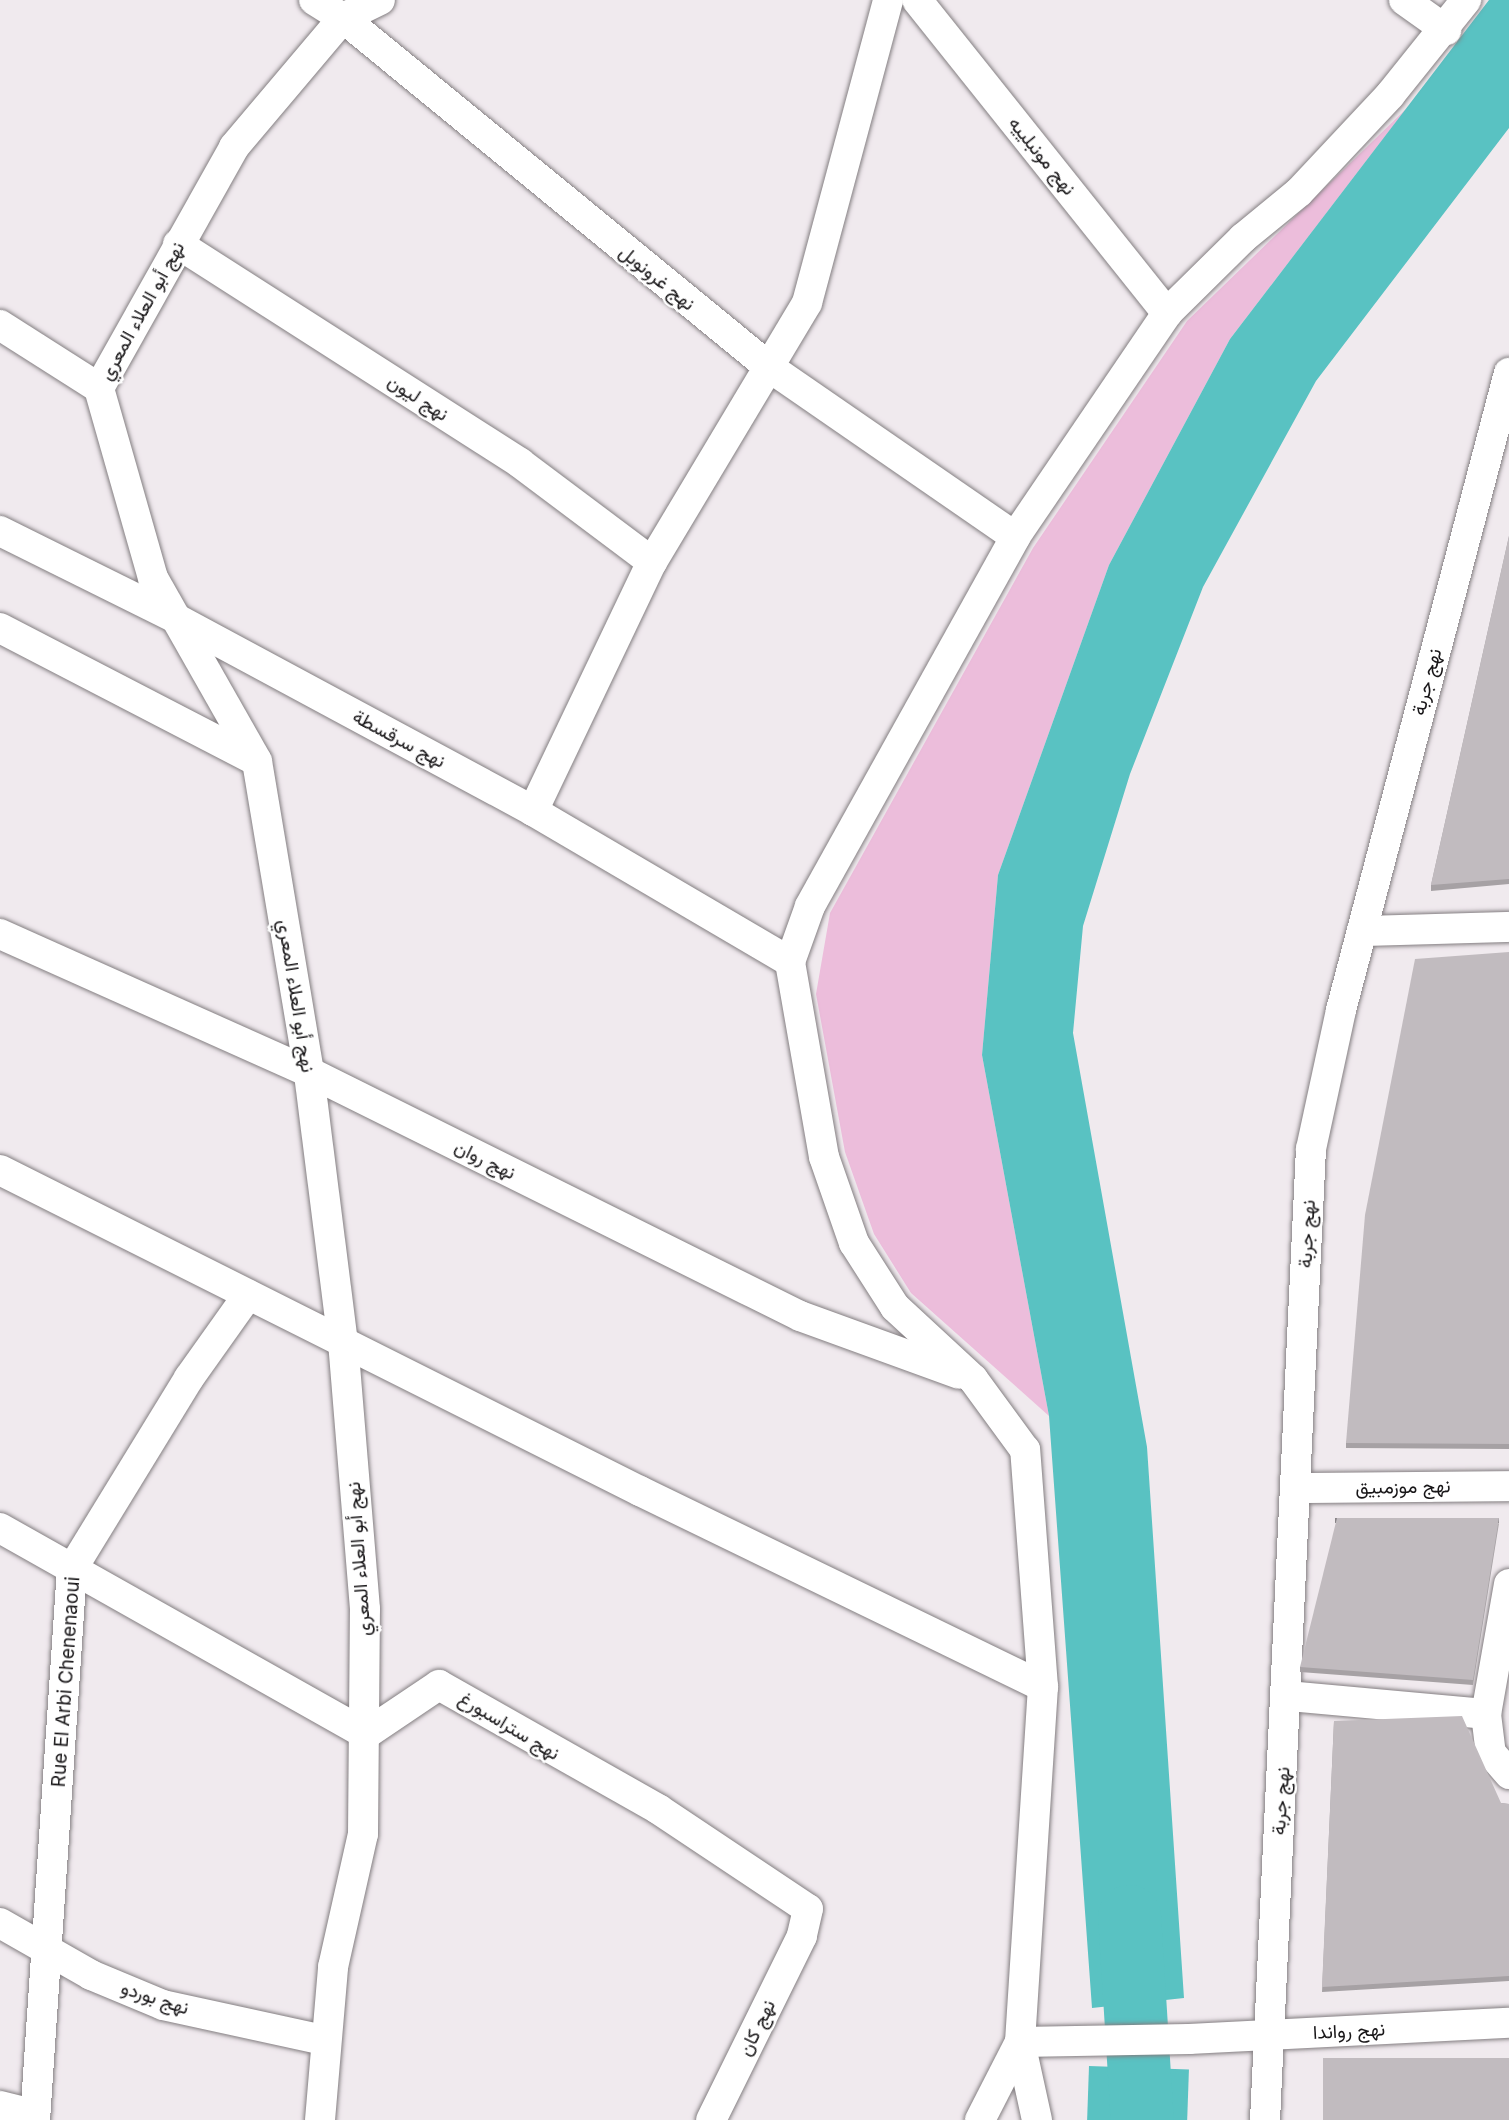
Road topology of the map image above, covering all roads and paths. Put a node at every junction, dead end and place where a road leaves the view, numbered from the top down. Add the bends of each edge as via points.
1 (314, 0) edge
2 (380, 0) edge
3 (888, 0) edge
4 (917, 0) edge
5 (1404, 0) edge
6 (1466, 0) edge
7 (343, 18) junction
8 (1446, 30) junction
9 (178, 244) junction
10 (1167, 313) junction
11 (0, 325) edge
12 (769, 367) junction
13 (1508, 380) edge
14 (99, 388) junction
15 (0, 531) edge
16 (1015, 537) junction
17 (652, 562) junction
18 (175, 618) junction
19 (0, 628) edge
20 (257, 761) junction
21 (533, 811) junction
22 (1509, 928) edge
23 (1362, 931) junction
24 (0, 934) edge
25 (790, 962) junction
26 (309, 1072) junction
27 (0, 1170) edge
28 (248, 1295) junction
29 (343, 1343) junction
30 (973, 1379) junction
31 (1509, 1486) edge
32 (1296, 1488) junction
33 (0, 1528) edge
34 (72, 1569) junction
35 (1509, 1584) edge
36 (1042, 1687) junction
37 (1288, 1696) junction
38 (1486, 1714) junction
39 (366, 1734) junction
40 (1509, 1774) edge
41 (0, 1923) edge
42 (802, 1936) joint
43 (49, 1952) junction
44 (1509, 2023) edge
45 (1266, 2035) junction
46 (323, 2040) junction
47 (1020, 2042) junction
48 (0, 2106) edge
49 (35, 2118) edge
50 (320, 2120) edge
51 (711, 2120) edge
52 (980, 2120) edge
53 (1037, 2120) edge
54 (1265, 2120) edge

1 - 7 street, نهج غرونوبل
2 - 7 street, نهج أبو العلاء المعري
3 - 12 street via 807,303
4 - 10 street, نهج مونبلييه
5 - 8 street
6 - 8 street
7 - 9 street, نهج أبو العلاء المعري via 234,146
7 - 12 street, نهج غرونوبل
8 - 10 street via 1298,192 1243,238
9 - 14 street, نهج أبو العلاء المعري
9 - 17 street, نهج ليون via 520,463
10 - 16 street
11 - 14 street
12 - 16 street, نهج غرونوبل
12 - 17 street
13 - 23 street, نهج جربة
14 - 18 street, نهج أبو العلاء المعري via 153,578
15 - 18 street, نهج سرقسطة
16 - 25 street via 810,906
17 - 21 street
18 - 20 street, نهج أبو العلاء المعري
18 - 21 street, نهج سرقسطة
19 - 20 street
20 - 26 street, نهج أبو العلاء المعري
21 - 25 street, نهج سرقسطة
22 - 23 street
23 - 32 street, نهج جربة via 1311,1149
24 - 26 street, نهج روان
25 - 30 street via 824,1157 854,1243 895,1307
26 - 29 street, نهج أبو العلاء المعري
26 - 30 street, نهج روان via 800,1316
27 - 28 street
28 - 29 street
28 - 34 street, Rue El Arbi Chenenaoui via 190,1378
29 - 36 street
29 - 39 street, نهج أبو العلاء المعري via 365,1609
30 - 36 street via 1025,1450
31 - 32 street, نهج موزمبيق
32 - 37 street, نهج جربة
33 - 34 street
34 - 39 street
34 - 43 street, Rue El Arbi Chenenaoui
35 - 38 street
36 - 47 street
37 - 38 street
37 - 45 street, نهج جربة
38 - 40 street via 1491,1752
39 - 42 street, نهج ستراسبورغ via 439,1685 723,1850 808,1909
39 - 46 street, نهج أبو العلاء المعري via 363,1834 342,1913
41 - 43 street, نهج بوردو
42 - 51 street, نهج كان
43 - 46 street, نهج بوردو via 163,2005
43 - 49 street, Rue El Arbi Chenenaoui
44 - 45 street, نهج رواندا
45 - 47 street, نهج رواندا
45 - 54 street, نهج جربة
46 - 50 street, نهج أبو العلاء المعري
47 - 52 street
47 - 53 street
48 - 49 street

